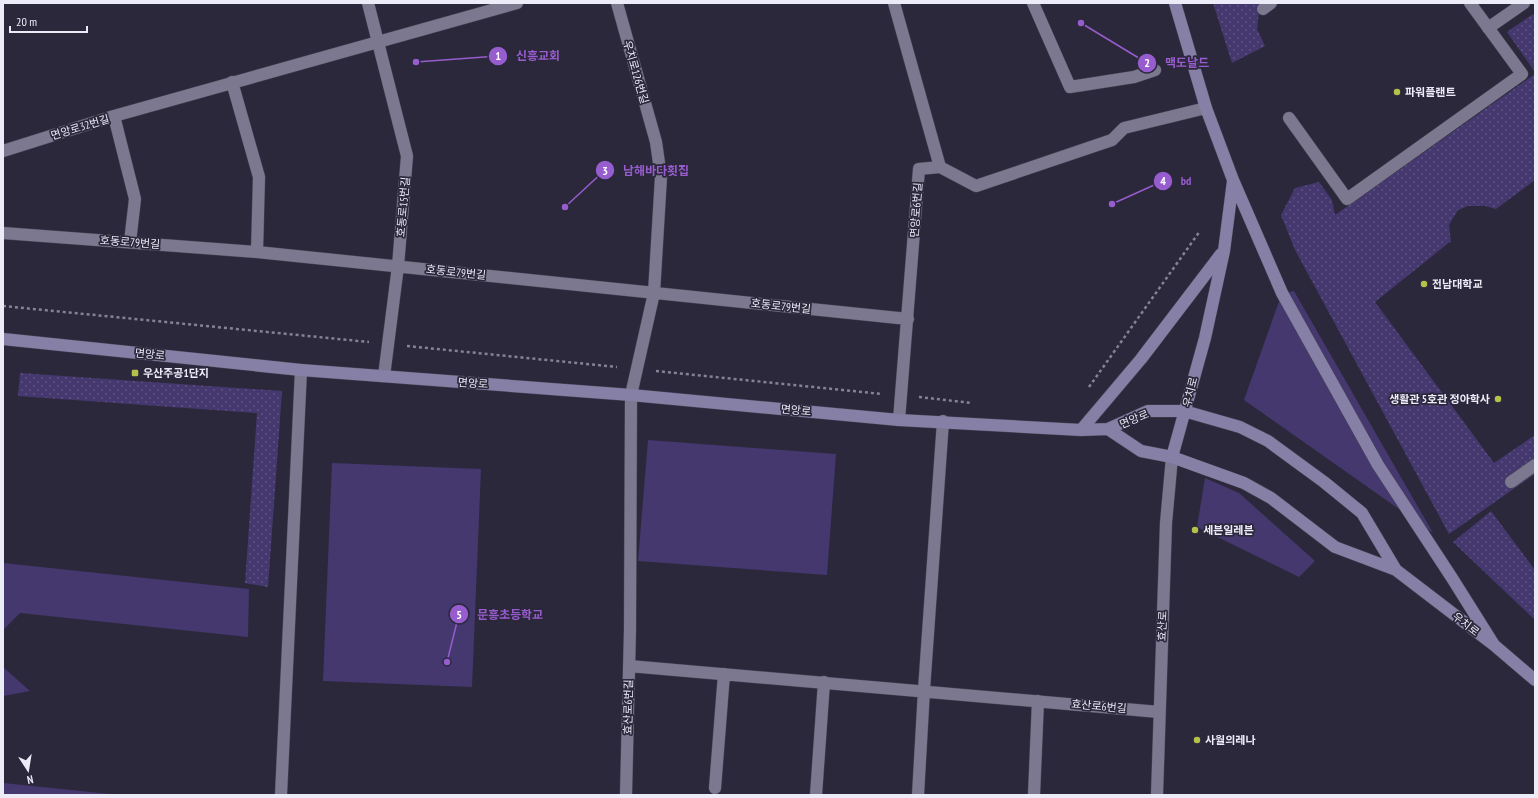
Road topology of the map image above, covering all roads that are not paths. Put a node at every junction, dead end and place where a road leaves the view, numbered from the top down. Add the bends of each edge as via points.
1 (368, 3) edge
2 (517, 3) edge
3 (617, 3) edge
4 (894, 3) edge
5 (1033, 3) edge
6 (1175, 3) edge
7 (1470, 3) edge
8 (1524, 3) edge
9 (1488, 28) junction
10 (378, 41) junction
11 (1155, 70) dead end
12 (232, 82) junction
13 (1206, 108) junction
14 (114, 116) junction
15 (1289, 118) dead end
16 (3, 150) edge
17 (940, 168) junction
18 (1233, 180) junction
19 (3, 233) edge
20 (130, 242) junction
21 (1224, 251) junction
22 (257, 252) junction
23 (398, 266) junction
24 (654, 293) junction
25 (908, 319) junction
26 (3, 339) edge
27 (301, 370) junction
28 (384, 376) junction
29 (631, 396) junction
30 (1184, 411) junction
31 (899, 420) junction
32 (943, 421) junction
33 (1108, 429) junction
34 (1081, 430) junction
35 (1172, 457) junction
36 (1535, 465) edge
37 (1511, 482) dead end
38 (1396, 570) junction
39 (1494, 645) junction
40 (629, 666) junction
41 (724, 674) junction
42 (1535, 680) edge
43 (824, 682) junction
44 (924, 690) junction
45 (1038, 701) junction
46 (1160, 712) junction
47 (715, 788) dead end
48 (281, 795) edge
49 (626, 795) edge
50 (816, 795) edge
51 (918, 795) edge
52 (1034, 795) edge
53 (1157, 795) edge

1 - 10 street, 호동로15번길
2 - 10 street
3 - 24 street, 우치로126번길 via 656,142 661,177
4 - 17 street
5 - 11 street via 1070,87 1127,78
6 - 13 main road, 우치로
7 - 9 street
8 - 9 street
9 - 15 street via 1522,74 1347,199
10 - 12 street
10 - 23 street, 호동로15번길 via 407,156
12 - 14 street, 면앙로32번길
12 - 22 street via 259,177
13 - 17 street via 1124,128 1112,140 976,186
13 - 18 main road, 우치로
14 - 16 street, 면앙로32번길
14 - 20 street via 135,198
17 - 25 street, 면앙로6번길 via 919,169
18 - 21 main road, 우치로
18 - 39 main road via 1282,293 1378,465
19 - 20 street, 호동로79번길
20 - 22 street, 호동로79번길
21 - 30 main road, 우치로 via 1205,338
21 - 34 main road via 1141,359
22 - 23 street, 호동로79번길
23 - 24 street, 호동로79번길
23 - 28 street, 호동로15번길
24 - 25 street, 호동로79번길
24 - 29 street
25 - 31 street, 면앙로6번길
26 - 27 main road, 면앙로
27 - 28 main road, 면앙로
27 - 48 street
28 - 29 main road, 면앙로
29 - 31 main road, 면앙로
29 - 40 street
30 - 33 main road, 면앙로 via 1148,411
30 - 35 main road
30 - 38 main road, 우치로 via 1240,427 1268,441 1324,482 1362,513
31 - 32 main road, 면앙로
32 - 34 main road, 면앙로
32 - 44 street
33 - 34 main road, 면앙로
33 - 35 main road, 면앙로 via 1141,450
35 - 38 main road, 우치로 via 1244,483 1271,498 1335,547
35 - 46 street, 효산로 via 1166,522
36 - 37 street
38 - 39 main road, 우치로
39 - 42 main road, 우치로
40 - 41 street, 효산로6번길
40 - 49 street, 효산로6번길
41 - 43 street, 효산로6번길
41 - 47 street
43 - 44 street, 효산로6번길
43 - 50 street
44 - 45 street, 효산로6번길
44 - 51 street
45 - 46 street, 효산로6번길
45 - 52 street
46 - 53 street, 효산로

